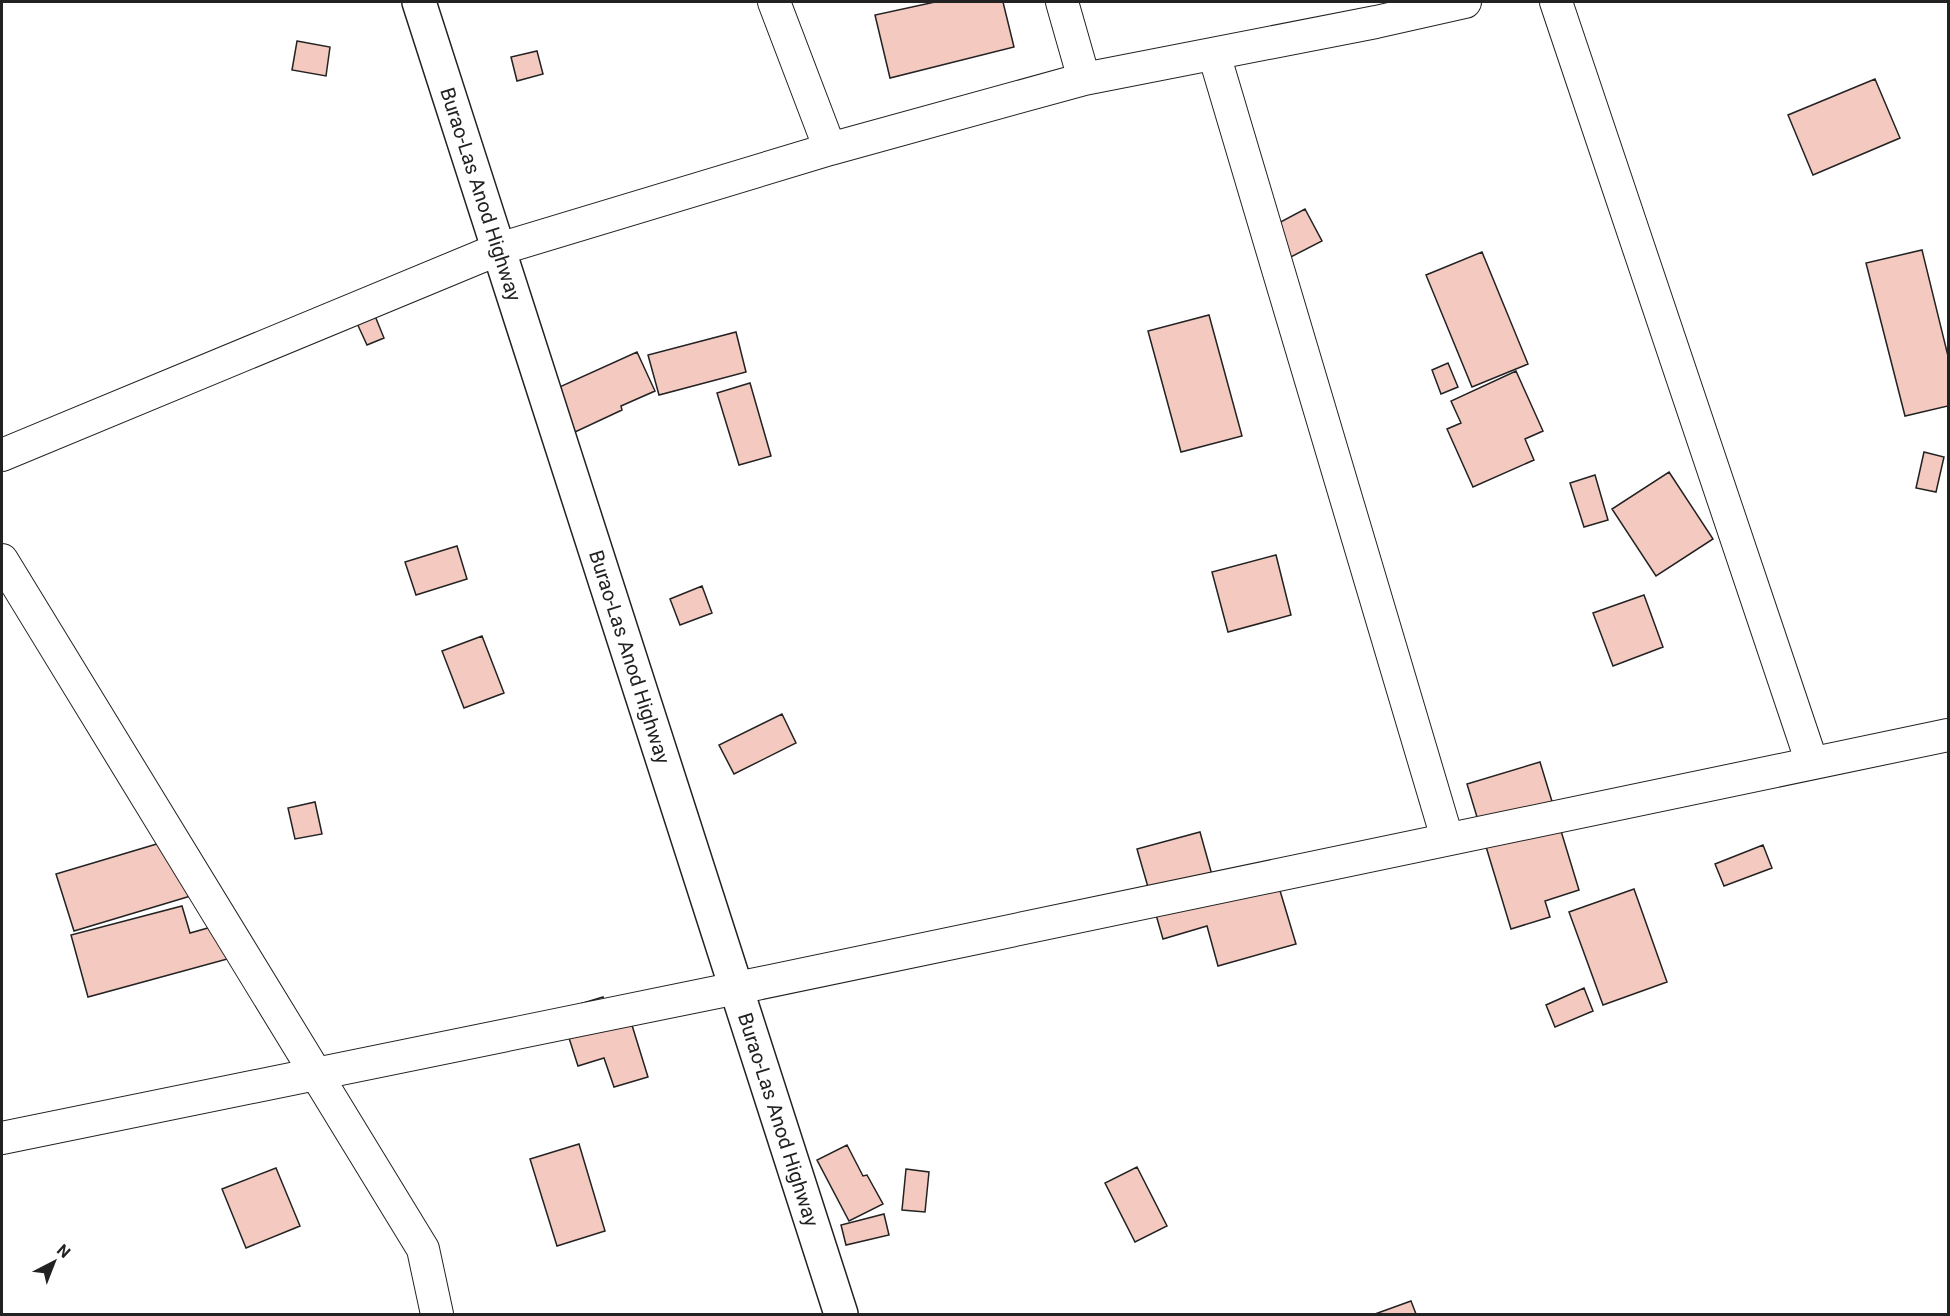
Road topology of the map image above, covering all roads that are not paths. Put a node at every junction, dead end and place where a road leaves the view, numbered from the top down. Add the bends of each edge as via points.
1 (419, 2) edge
2 (774, 2) edge
3 (1062, 2) edge
4 (1465, 2) edge
5 (1556, 2) edge
6 (1374, 12) edge
7 (1214, 54) junction
8 (1084, 79) junction
9 (830, 149) junction
10 (500, 249) junction
11 (2, 455) edge
12 (2, 560) edge
13 (1948, 735) edge
14 (1812, 763) junction
15 (1447, 838) junction
16 (737, 988) junction
17 (315, 1074) junction
18 (2, 1138) edge
19 (437, 1314) edge
20 (841, 1314) edge

1 - 10 highway, Burao-Las Anod Highway
2 - 9 street
3 - 8 street
4 - 6 street
5 - 14 street
6 - 7 street
7 - 8 street
7 - 15 street
8 - 9 street
9 - 10 street
10 - 11 street
10 - 16 highway, Burao-Las Anod Highway
12 - 17 street
13 - 14 street
14 - 15 street
15 - 16 street
16 - 17 street
16 - 20 highway, Burao-Las Anod Highway
17 - 18 street
17 - 19 street via 423,1250

